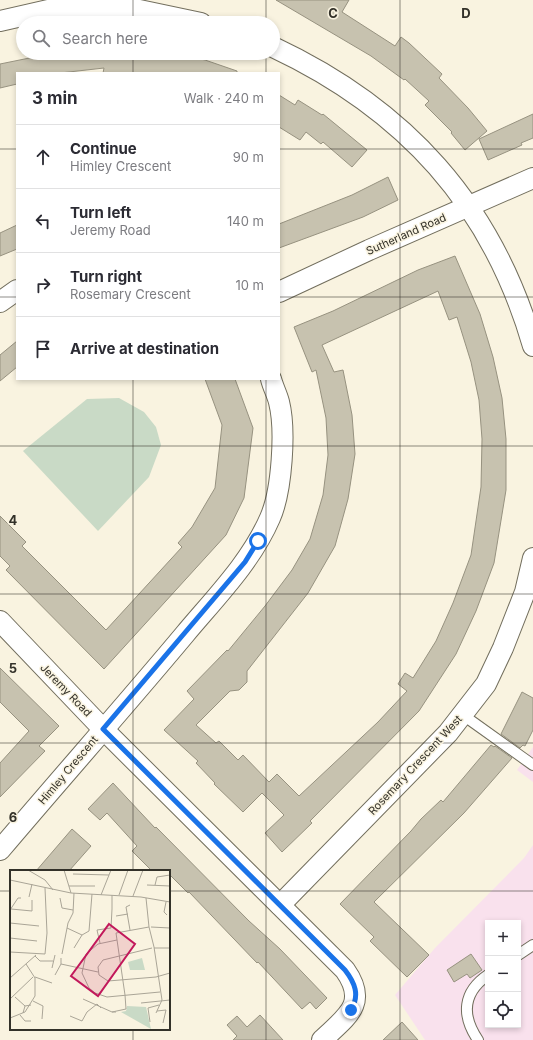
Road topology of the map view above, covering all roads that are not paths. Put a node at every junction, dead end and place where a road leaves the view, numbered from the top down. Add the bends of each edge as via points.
1 (19, 16) edge
2 (168, 16) edge
3 (16, 17) edge
4 (0, 20) edge
5 (280, 50) edge
6 (533, 178) edge
7 (469, 206) junction
8 (16, 291) edge
9 (280, 292) edge
10 (0, 302) edge
11 (533, 346) edge
12 (271, 380) edge
13 (533, 558) edge
14 (0, 621) edge
15 (463, 715) junction
16 (103, 729) junction
17 (533, 766) edge
18 (0, 850) edge
19 (280, 905) junction
20 (533, 945) edge
21 (521, 953) edge
22 (485, 978) edge
23 (322, 1040) edge
24 (478, 1040) edge

1 - 2 street via 57,8 125,7
3 - 4 street
5 - 7 street via 303,62 377,109 424,151
6 - 7 street, Sutherland Road
7 - 9 street, Sutherland Road
7 - 11 street via 511,282
8 - 10 street
12 - 16 street, Himley Crescent via 279,403 282,445 276,500 270,518 245,562
13 - 15 street, Rosemary Crescent West via 525,592 504,648 486,684
14 - 16 street, Jeremy Road
15 - 17 lane
15 - 19 street, Rosemary Crescent West
16 - 18 street, Himley Crescent
16 - 19 street, Jeremy Road
19 - 23 street, Jeremy Road via 352,980 356,995 355,1003
20 - 21 lane
22 - 24 lane via 471,990 468,999 469,1021

